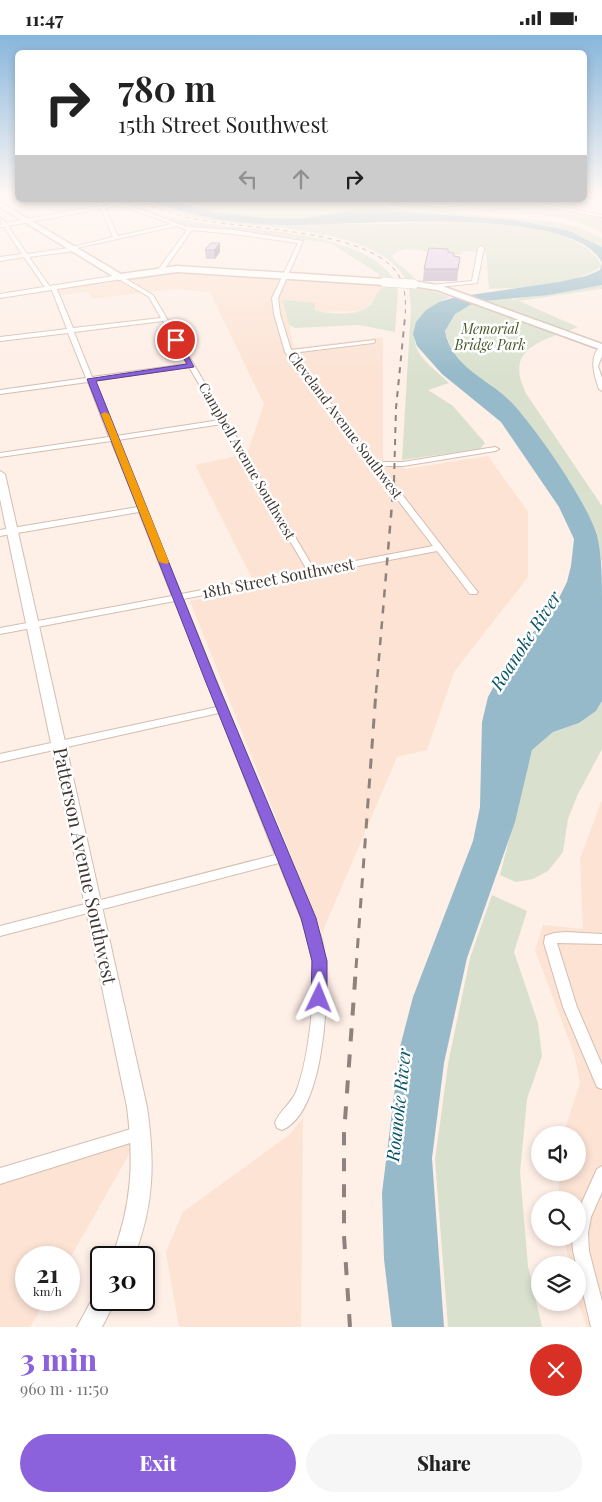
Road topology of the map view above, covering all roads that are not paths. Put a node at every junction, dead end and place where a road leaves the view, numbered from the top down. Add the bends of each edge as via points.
1 (37, 253) edge
2 (81, 253) edge
3 (173, 253) edge
4 (295, 253) edge
5 (480, 253) edge
6 (26, 255) junction
7 (0, 259) edge
8 (161, 270) junction
9 (284, 276) junction
10 (119, 277) junction
11 (431, 287) junction
12 (51, 288) junction
13 (0, 296) edge
14 (164, 319) junction
15 (72, 330) junction
16 (0, 339) edge
17 (373, 341) dead end
18 (602, 347) edge
19 (288, 352) junction
20 (192, 365) junction
21 (91, 379) junction
22 (602, 389) edge
23 (0, 391) edge
24 (223, 422) junction
25 (115, 438) junction
26 (495, 449) dead end
27 (0, 455) edge
28 (373, 464) junction
29 (0, 474) edge
30 (143, 509) junction
31 (6, 532) edge
32 (438, 548) junction
33 (312, 572) junction
34 (473, 592) dead end
35 (178, 597) junction
36 (33, 625) junction
37 (0, 631) edge
38 (222, 709) junction
39 (59, 745) junction
40 (0, 758) edge
41 (284, 857) junction
42 (94, 906) junction
43 (0, 931) edge
44 (602, 939) edge
45 (602, 1082) edge
46 (282, 1123) dead end
47 (142, 1133) junction
48 (602, 1174) edge
49 (0, 1176) edge
50 (128, 1246) edge
51 (100, 1311) edge
52 (94, 1326) edge
53 (600, 1327) edge

1 - 6 street
2 - 10 main road, Campbell Avenue Southwest
3 - 8 street
4 - 9 street, Cleveland Avenue Southwest
5 - 11 street via 476,283
6 - 7 street
6 - 12 street
8 - 9 main road
8 - 10 main road
9 - 11 main road, bridge
9 - 19 street, Cleveland Avenue Southwest via 275,298
10 - 12 main road
10 - 14 street, Campbell Avenue Southwest via 148,294
11 - 18 main road
12 - 13 main road
12 - 15 street
14 - 15 street
14 - 20 street, Campbell Avenue Southwest
15 - 16 street
15 - 21 street
17 - 19 street
18 - 22 street via 596,365
19 - 28 street, Cleveland Avenue Southwest
20 - 21 street
20 - 24 street, Campbell Avenue Southwest
21 - 23 street
21 - 25 street
24 - 25 street
24 - 33 street, Campbell Avenue Southwest
25 - 27 street
25 - 30 street
26 - 28 street via 404,464
28 - 32 street, Cleveland Avenue Southwest
29 - 31 main road, Patterson Avenue Southwest
30 - 31 street
30 - 35 street
31 - 36 main road, Patterson Avenue Southwest
32 - 33 street, 18th Street Southwest
32 - 34 street, Cleveland Avenue Southwest
33 - 35 street, 18th Street Southwest
35 - 36 street, 18th Street Southwest
35 - 38 street
36 - 37 street, 18th Street Southwest
36 - 39 main road, Patterson Avenue Southwest
38 - 39 street
38 - 41 street
39 - 40 street
39 - 42 main road, Patterson Avenue Southwest
41 - 42 street
41 - 46 street via 315,939 320,980 308,1081
42 - 43 street
42 - 47 main road, Patterson Avenue Southwest
44 - 45 street via 557,937 550,943 570,1007
47 - 49 street
47 - 50 main road, Patterson Avenue Southwest via 145,1208
48 - 53 street via 583,1217 580,1233 581,1251
51 - 52 main road

